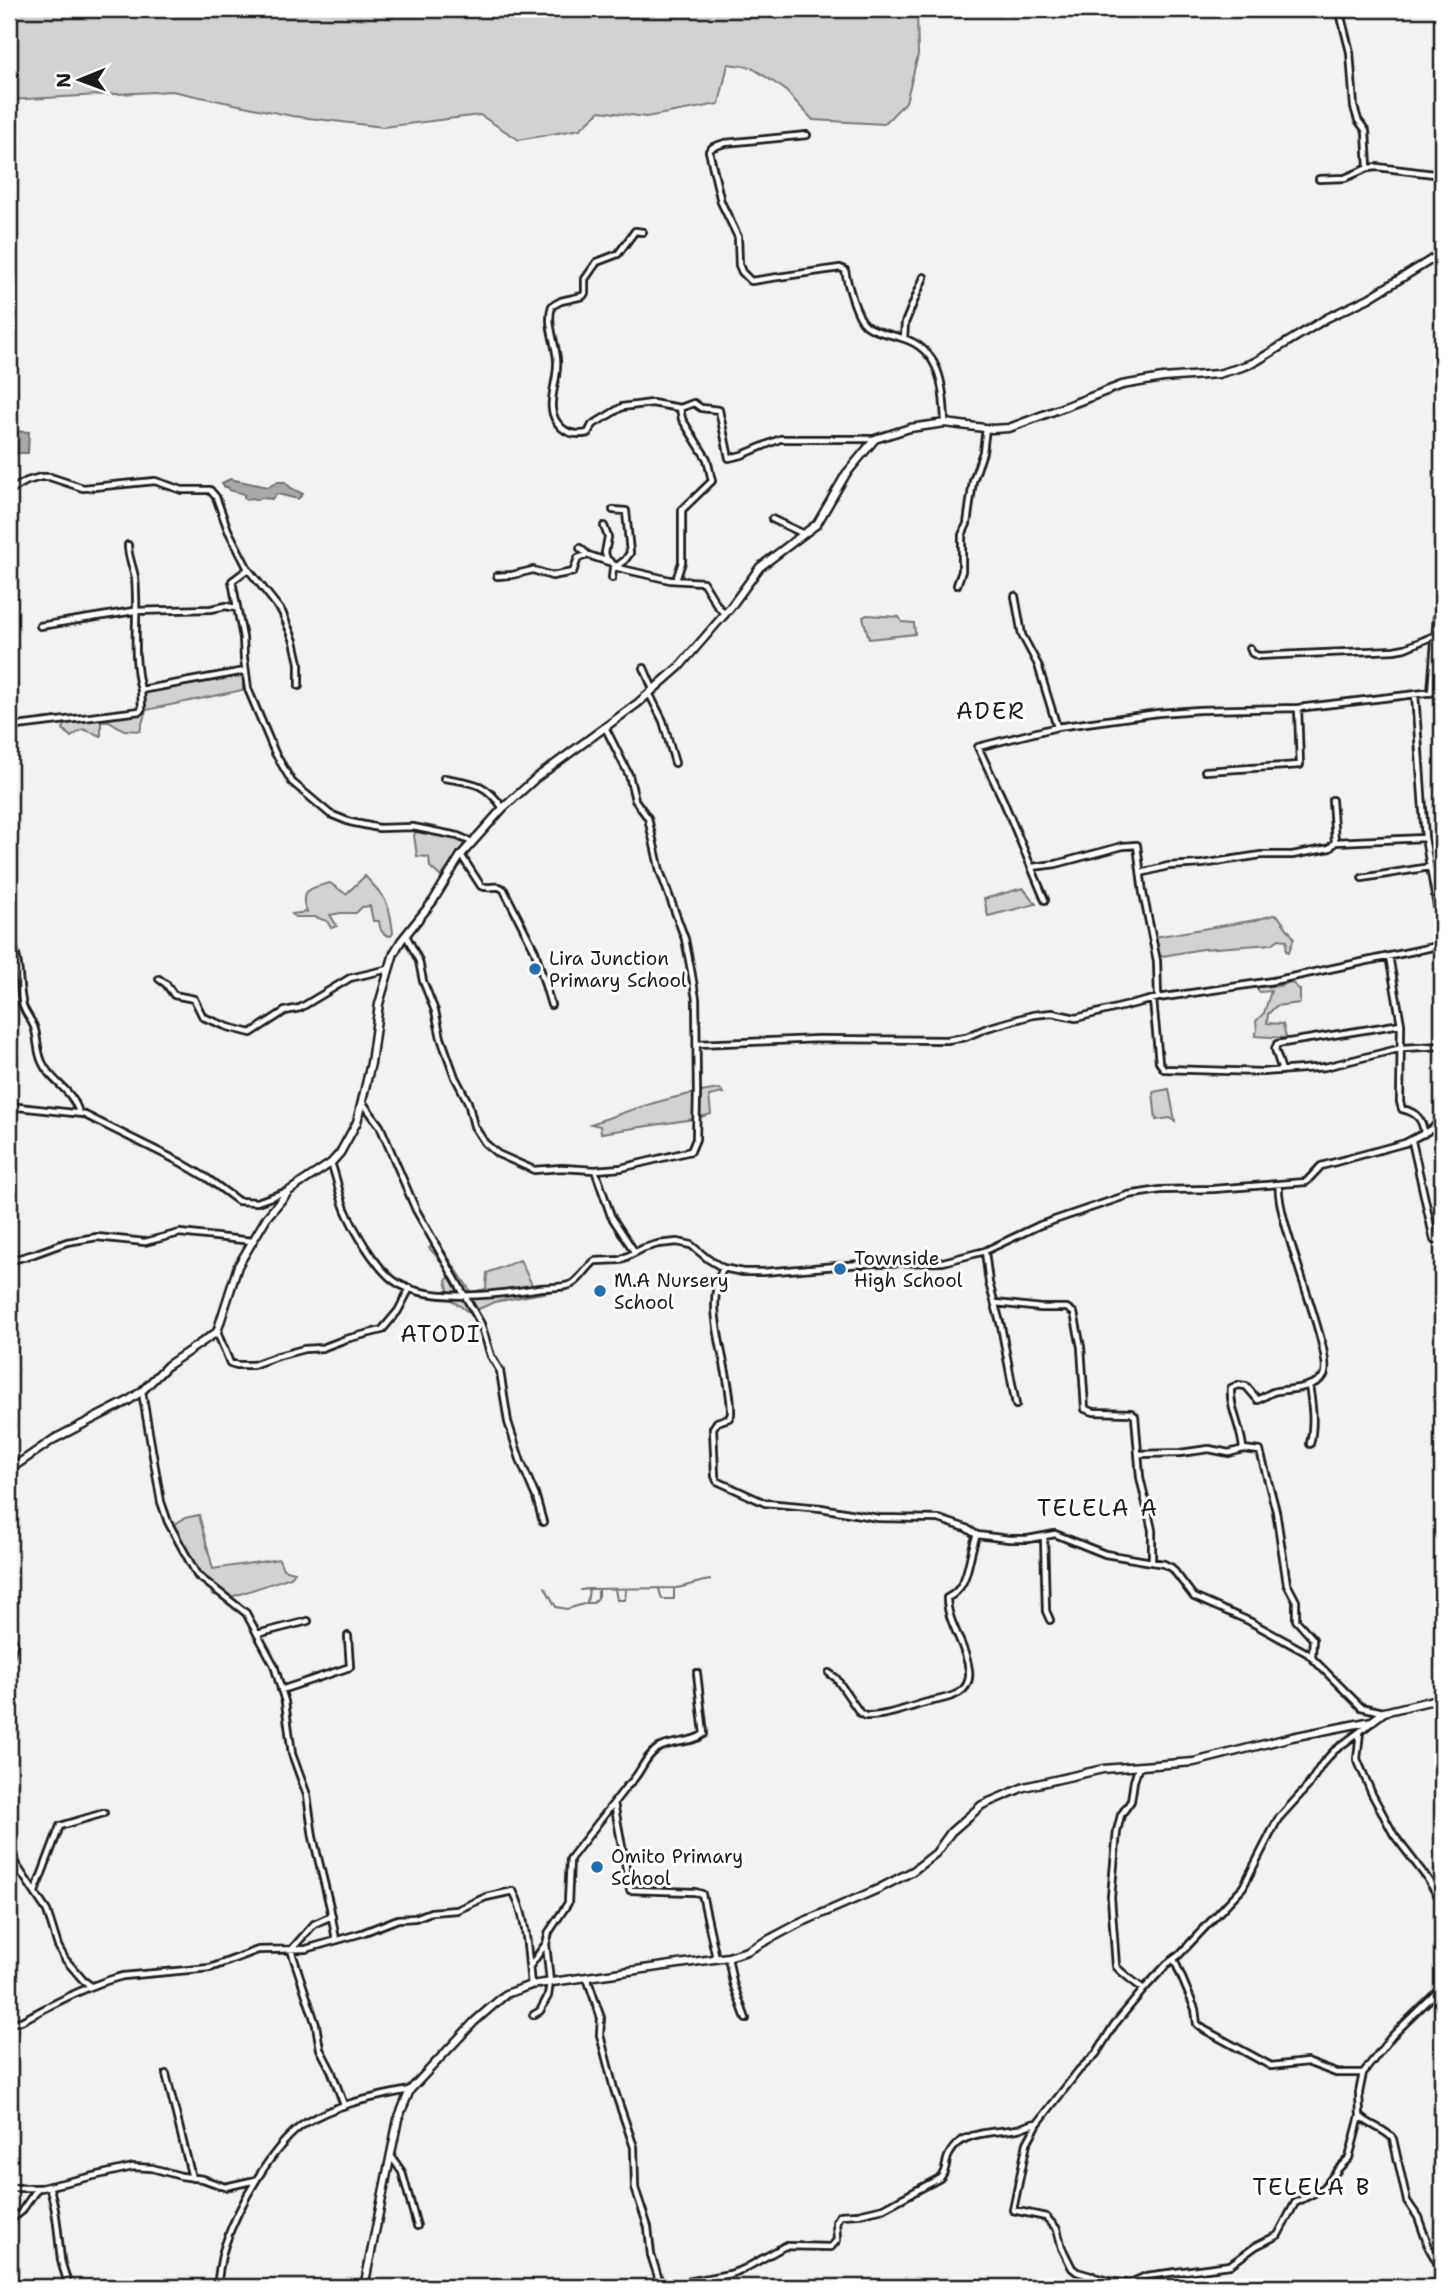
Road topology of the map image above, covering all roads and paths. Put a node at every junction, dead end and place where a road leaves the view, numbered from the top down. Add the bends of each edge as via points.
1 (1339, 9) edge
2 (807, 135) dead end
3 (1368, 168) junction
4 (1442, 175) edge
5 (1319, 179) dead end
6 (643, 232) dead end
7 (1442, 253) edge
8 (924, 277) dead end
9 (904, 338) junction
10 (680, 408) junction
11 (944, 423) junction
12 (986, 428) junction
13 (875, 439) junction
14 (9, 491) edge
15 (613, 510) dead end
16 (772, 519) dead end
17 (604, 526) dead end
18 (805, 534) junction
19 (128, 545) dead end
20 (580, 548) dead end
21 (1442, 551) edge
22 (588, 555) junction
23 (609, 562) junction
24 (615, 568) junction
25 (248, 569) junction
26 (497, 576) dead end
27 (612, 578) dead end
28 (676, 580) junction
29 (957, 585) dead end
30 (1015, 596) dead end
31 (237, 609) junction
32 (134, 611) junction
33 (725, 615) junction
34 (40, 626) dead end
35 (1434, 636) junction
36 (1250, 648) dead end
37 (644, 668) dead end
38 (245, 671) junction
39 (299, 686) dead end
40 (141, 690) junction
41 (651, 691) junction
42 (1442, 691) edge
43 (1431, 693) junction
44 (1415, 694) junction
45 (1298, 708) junction
46 (9, 727) edge
47 (605, 727) junction
48 (1057, 727) junction
49 (675, 763) dead end
50 (1205, 771) dead end
51 (444, 778) dead end
52 (1332, 800) dead end
53 (503, 808) junction
54 (1425, 838) junction
55 (472, 842) junction
56 (1335, 842) junction
57 (461, 855) junction
58 (1032, 867) junction
59 (1430, 867) junction
60 (1141, 873) junction
61 (1362, 878) dead end
62 (1045, 900) dead end
63 (406, 935) junction
64 (1442, 935) edge
65 (9, 938) edge
66 (1442, 945) edge
67 (1389, 956) junction
68 (389, 969) junction
69 (159, 979) dead end
70 (1155, 999) junction
71 (551, 1005) dead end
72 (1401, 1024) junction
73 (696, 1044) junction
74 (1442, 1046) edge
75 (1402, 1048) junction
76 (1282, 1070) junction
77 (363, 1103) junction
78 (9, 1106) edge
79 (79, 1113) junction
80 (1442, 1118) edge
81 (1424, 1134) junction
82 (1412, 1141) junction
83 (331, 1163) junction
84 (595, 1170) junction
85 (1279, 1185) junction
86 (289, 1191) junction
87 (1441, 1240) edge
88 (252, 1241) junction
89 (634, 1251) junction
90 (985, 1251) junction
91 (9, 1261) edge
92 (723, 1268) junction
93 (410, 1288) junction
94 (466, 1296) junction
95 (996, 1303) junction
96 (217, 1332) junction
97 (1309, 1385) junction
98 (142, 1391) junction
99 (1016, 1405) dead end
100 (1310, 1444) dead end
101 (1243, 1449) junction
102 (1139, 1454) junction
103 (9, 1470) edge
104 (543, 1522) dead end
105 (977, 1535) junction
106 (1044, 1536) junction
107 (1152, 1561) junction
108 (1050, 1620) dead end
109 (308, 1621) dead end
110 (257, 1634) junction
111 (9, 1635) edge
112 (348, 1636) dead end
113 (1312, 1658) junction
114 (9, 1662) edge
115 (697, 1672) dead end
116 (829, 1673) dead end
117 (281, 1690) junction
118 (1442, 1698) edge
119 (1384, 1712) junction
120 (1372, 1721) junction
121 (1360, 1731) junction
122 (1139, 1766) junction
123 (614, 1803) junction
124 (104, 1812) dead end
125 (9, 1854) edge
126 (35, 1892) junction
127 (1442, 1903) edge
128 (332, 1916) junction
129 (336, 1940) junction
130 (546, 1944) junction
131 (291, 1950) junction
132 (728, 1956) junction
133 (716, 1958) junction
134 (1174, 1959) junction
135 (529, 1967) junction
136 (587, 1978) junction
137 (550, 1982) junction
138 (531, 1985) junction
139 (91, 1986) junction
140 (1442, 1987) edge
141 (1144, 1989) junction
142 (533, 2015) dead end
143 (746, 2018) dead end
144 (9, 2023) edge
145 (1363, 2073) junction
146 (166, 2074) dead end
147 (410, 2090) junction
148 (344, 2105) junction
149 (1360, 2116) junction
150 (1038, 2123) junction
151 (391, 2156) junction
152 (192, 2178) junction
153 (256, 2180) junction
154 (49, 2186) junction
155 (9, 2188) edge
156 (37, 2188) junction
157 (9, 2221) edge
158 (417, 2226) dead end
159 (1442, 2271) edge
160 (1093, 2276) junction
161 (1127, 2285) edge
162 (68, 2287) edge
163 (217, 2287) edge
164 (363, 2287) edge
165 (661, 2287) edge
166 (1091, 2287) edge

1 - 3 street via 1350,52 1354,107 1366,131
2 - 9 street via 725,143 709,151 721,202 738,237 742,272 756,281 845,270 864,324
3 - 4 street
3 - 5 street via 1345,178
6 - 10 street via 635,231 618,254 597,262 587,276 583,296 552,306 557,375 551,412 565,430 584,434 622,407 652,403
7 - 12 street via 1242,367 1122,385 1023,424
8 - 9 street
9 - 11 street via 926,351 938,367
10 - 13 street via 694,403 719,410 729,458 780,439
10 - 28 street via 707,460 712,481 682,510 682,562
11 - 12 street
11 - 13 street
12 - 29 street via 962,536 962,571
13 - 18 street via 851,467 817,524
14 - 25 street via 41,477 83,488 155,481 182,490 210,490
15 - 24 street via 626,511 630,553
16 - 18 street
17 - 23 street
18 - 33 street via 760,567
19 - 32 street via 135,578
20 - 22 street
21 - 35 street
22 - 23 street
22 - 26 street via 578,558 573,572 564,575 533,570
23 - 24 street
24 - 27 street
24 - 28 street
25 - 31 street via 232,581
25 - 39 street via 282,612 299,663
28 - 33 street via 703,582
30 - 48 street via 1022,635 1038,665
31 - 32 street
31 - 38 street
32 - 34 street
32 - 40 street
33 - 41 street
35 - 36 street via 1394,650 1258,656
35 - 43 street
37 - 41 street
38 - 40 street
38 - 55 street via 253,702 283,768 292,782 330,814 367,827 413,827
40 - 46 street via 140,711
41 - 47 street
41 - 49 street
42 - 43 street
43 - 44 street
44 - 45 street
44 - 54 street
45 - 48 street via 1185,710
45 - 50 street via 1300,765
47 - 53 street
47 - 73 street via 629,775 635,800 648,818 660,871 685,939 696,991
48 - 58 street via 978,747
51 - 53 street via 474,782 495,796
52 - 56 street
53 - 55 street
54 - 56 street
54 - 59 street
55 - 57 street
56 - 60 street via 1330,849 1312,852 1168,866
57 - 63 street
57 - 71 street via 481,886 504,890 535,951
58 - 60 street via 1134,844 1139,848
58 - 62 street
59 - 61 street
59 - 64 street
60 - 70 street via 1157,961
63 - 68 street
63 - 84 street via 419,961 455,1077 485,1143 534,1170
65 - 79 street via 18,958 23,1006 35,1031 40,1059 69,1092
66 - 67 street
67 - 70 street via 1273,981
67 - 72 street
68 - 69 street via 350,978 251,1033 203,1017 194,999 174,995
68 - 77 street
70 - 73 street via 1076,1017 1033,1015 947,1040
70 - 76 street via 1159,1062 1164,1069
72 - 75 street
72 - 76 street via 1276,1044
73 - 84 street via 696,1139 691,1151
74 - 75 street
75 - 76 street via 1325,1067
75 - 81 street via 1401,1108 1419,1117
77 - 83 street
77 - 94 street via 380,1126 416,1210
78 - 79 street
79 - 86 street via 180,1162 238,1201 259,1201
80 - 81 street
81 - 82 street
82 - 85 street via 1321,1166 1306,1182
82 - 87 street via 1431,1231 1434,1240
83 - 86 street
83 - 93 street via 356,1231 388,1275
84 - 89 street via 611,1216
85 - 90 street via 1128,1195 1040,1225
85 - 97 street via 1327,1369
86 - 88 street
88 - 91 street via 187,1233 145,1242 97,1237 67,1241
88 - 96 street via 238,1266
89 - 92 street via 684,1242
89 - 94 street via 622,1259 595,1261 573,1283
90 - 92 street via 943,1262 763,1272
90 - 95 street
92 - 105 street via 716,1285 716,1304 731,1414 713,1428 717,1481 765,1503 877,1518 939,1519
93 - 94 street
93 - 96 street via 382,1330 253,1365 230,1363
94 - 104 street via 500,1371 509,1422
95 - 99 street
95 - 102 street via 1072,1311 1081,1347 1085,1409 1133,1414
96 - 98 street via 168,1365
97 - 100 street
97 - 101 street via 1275,1391 1258,1400 1246,1386 1231,1388
98 - 103 street via 54,1439
98 - 110 street via 168,1522 197,1575 246,1613
101 - 102 street
101 - 113 street via 1262,1454 1285,1576 1296,1601 1296,1620 1313,1639
102 - 107 street via 1153,1530
105 - 106 street
105 - 116 street via 965,1579 947,1598 968,1664 970,1678 965,1688 947,1698 865,1716
106 - 107 street via 1055,1534 1105,1554
106 - 108 street
107 - 113 street via 1172,1568 1194,1597 1249,1621
109 - 110 street
110 - 117 street
111 - 114 street via 14,1644
112 - 117 street via 350,1667
113 - 119 street via 1361,1707
115 - 123 street via 704,1734 653,1752
117 - 128 street
118 - 119 street
119 - 120 street
120 - 121 street
120 - 122 street via 1194,1762
121 - 127 street via 1357,1759 1372,1794 1394,1835
121 - 134 street via 1322,1764 1278,1819 1243,1887
122 - 132 street via 1085,1773 995,1798 961,1822 914,1871
122 - 141 street via 1131,1801 1118,1823 1111,1897 1116,1966
123 - 130 street via 570,1859 568,1903
123 - 133 street via 630,1890 702,1894
124 - 126 street via 60,1826
125 - 126 street
126 - 139 street via 50,1916 61,1952
128 - 129 street
128 - 131 street via 314,1924
129 - 131 street
129 - 135 street via 398,1919 457,1910 513,1891 522,1916
130 - 135 street
130 - 137 street
131 - 139 street via 258,1950 210,1968 123,1976
131 - 148 street via 320,2049
132 - 133 street
132 - 143 street
133 - 136 street
134 - 141 street
134 - 145 street via 1197,2024 1205,2030 1271,2066 1307,2062 1336,2073
135 - 138 street
136 - 137 street
136 - 165 street via 601,2018 600,2035 614,2089 635,2147 635,2188
137 - 138 street
137 - 142 street via 546,2003
138 - 147 street via 496,2002
139 - 144 street
140 - 145 street via 1392,2036
141 - 150 street
145 - 149 street
146 - 152 street
147 - 148 street
147 - 151 street via 398,2119
148 - 153 street via 297,2129
149 - 159 street via 1393,2139 1407,2201
149 - 161 street via 1349,2158 1324,2188 1295,2203 1278,2235 1230,2265 1143,2277
150 - 160 street via 1027,2143 1013,2210 1048,2219 1057,2229 1072,2268
150 - 165 street via 962,2140 950,2153 940,2178 876,2211 840,2215 837,2240 831,2247 785,2246 730,2274
151 - 158 street via 402,2172
151 - 164 street
152 - 153 street via 225,2187
152 - 154 street via 133,2167
153 - 163 street via 224,2246
154 - 156 street
154 - 162 street
155 - 156 street
156 - 157 street via 21,2213
160 - 161 street
160 - 166 street

